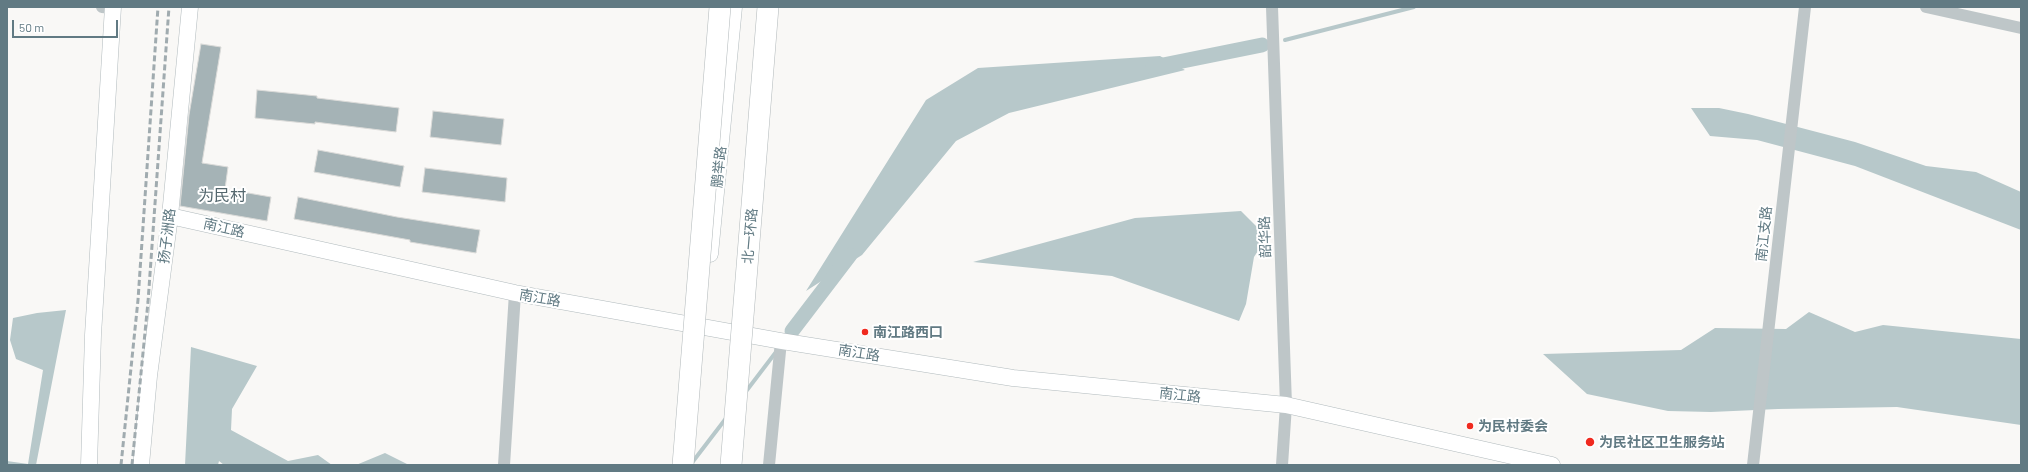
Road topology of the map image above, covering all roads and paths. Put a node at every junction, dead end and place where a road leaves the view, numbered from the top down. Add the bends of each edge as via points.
1 (109, 7) edge
2 (190, 7) edge
3 (720, 7) edge
4 (734, 7) edge
5 (768, 7) edge
6 (1272, 7) edge
7 (1805, 7) edge
8 (1926, 7) edge
9 (2021, 28) edge
10 (170, 216) junction
11 (515, 293) junction
12 (703, 327) junction
13 (781, 341) junction
14 (1286, 405) junction
15 (89, 465) edge
16 (141, 465) edge
17 (504, 465) edge
18 (683, 465) edge
19 (731, 465) edge
20 (769, 465) edge
21 (1282, 465) edge
22 (1552, 465) edge
23 (1754, 465) edge

1 - 15 main road
2 - 10 main road, 扬子洲路
3 - 18 highway, bridge
4 - 12 main road, 鹏举路
5 - 19 highway, 北一环路, bridge
6 - 14 street, 韶华路
7 - 23 street, 南江支路
8 - 9 street
10 - 11 main road, 南江路
10 - 16 main road, 扬子洲路 via 148,376
11 - 12 main road, 南江路
11 - 17 street
12 - 13 main road, 南江路
13 - 14 main road, 南江路 via 1013,378
13 - 20 street
14 - 21 street, 韶华路
14 - 22 main road, 南江路

